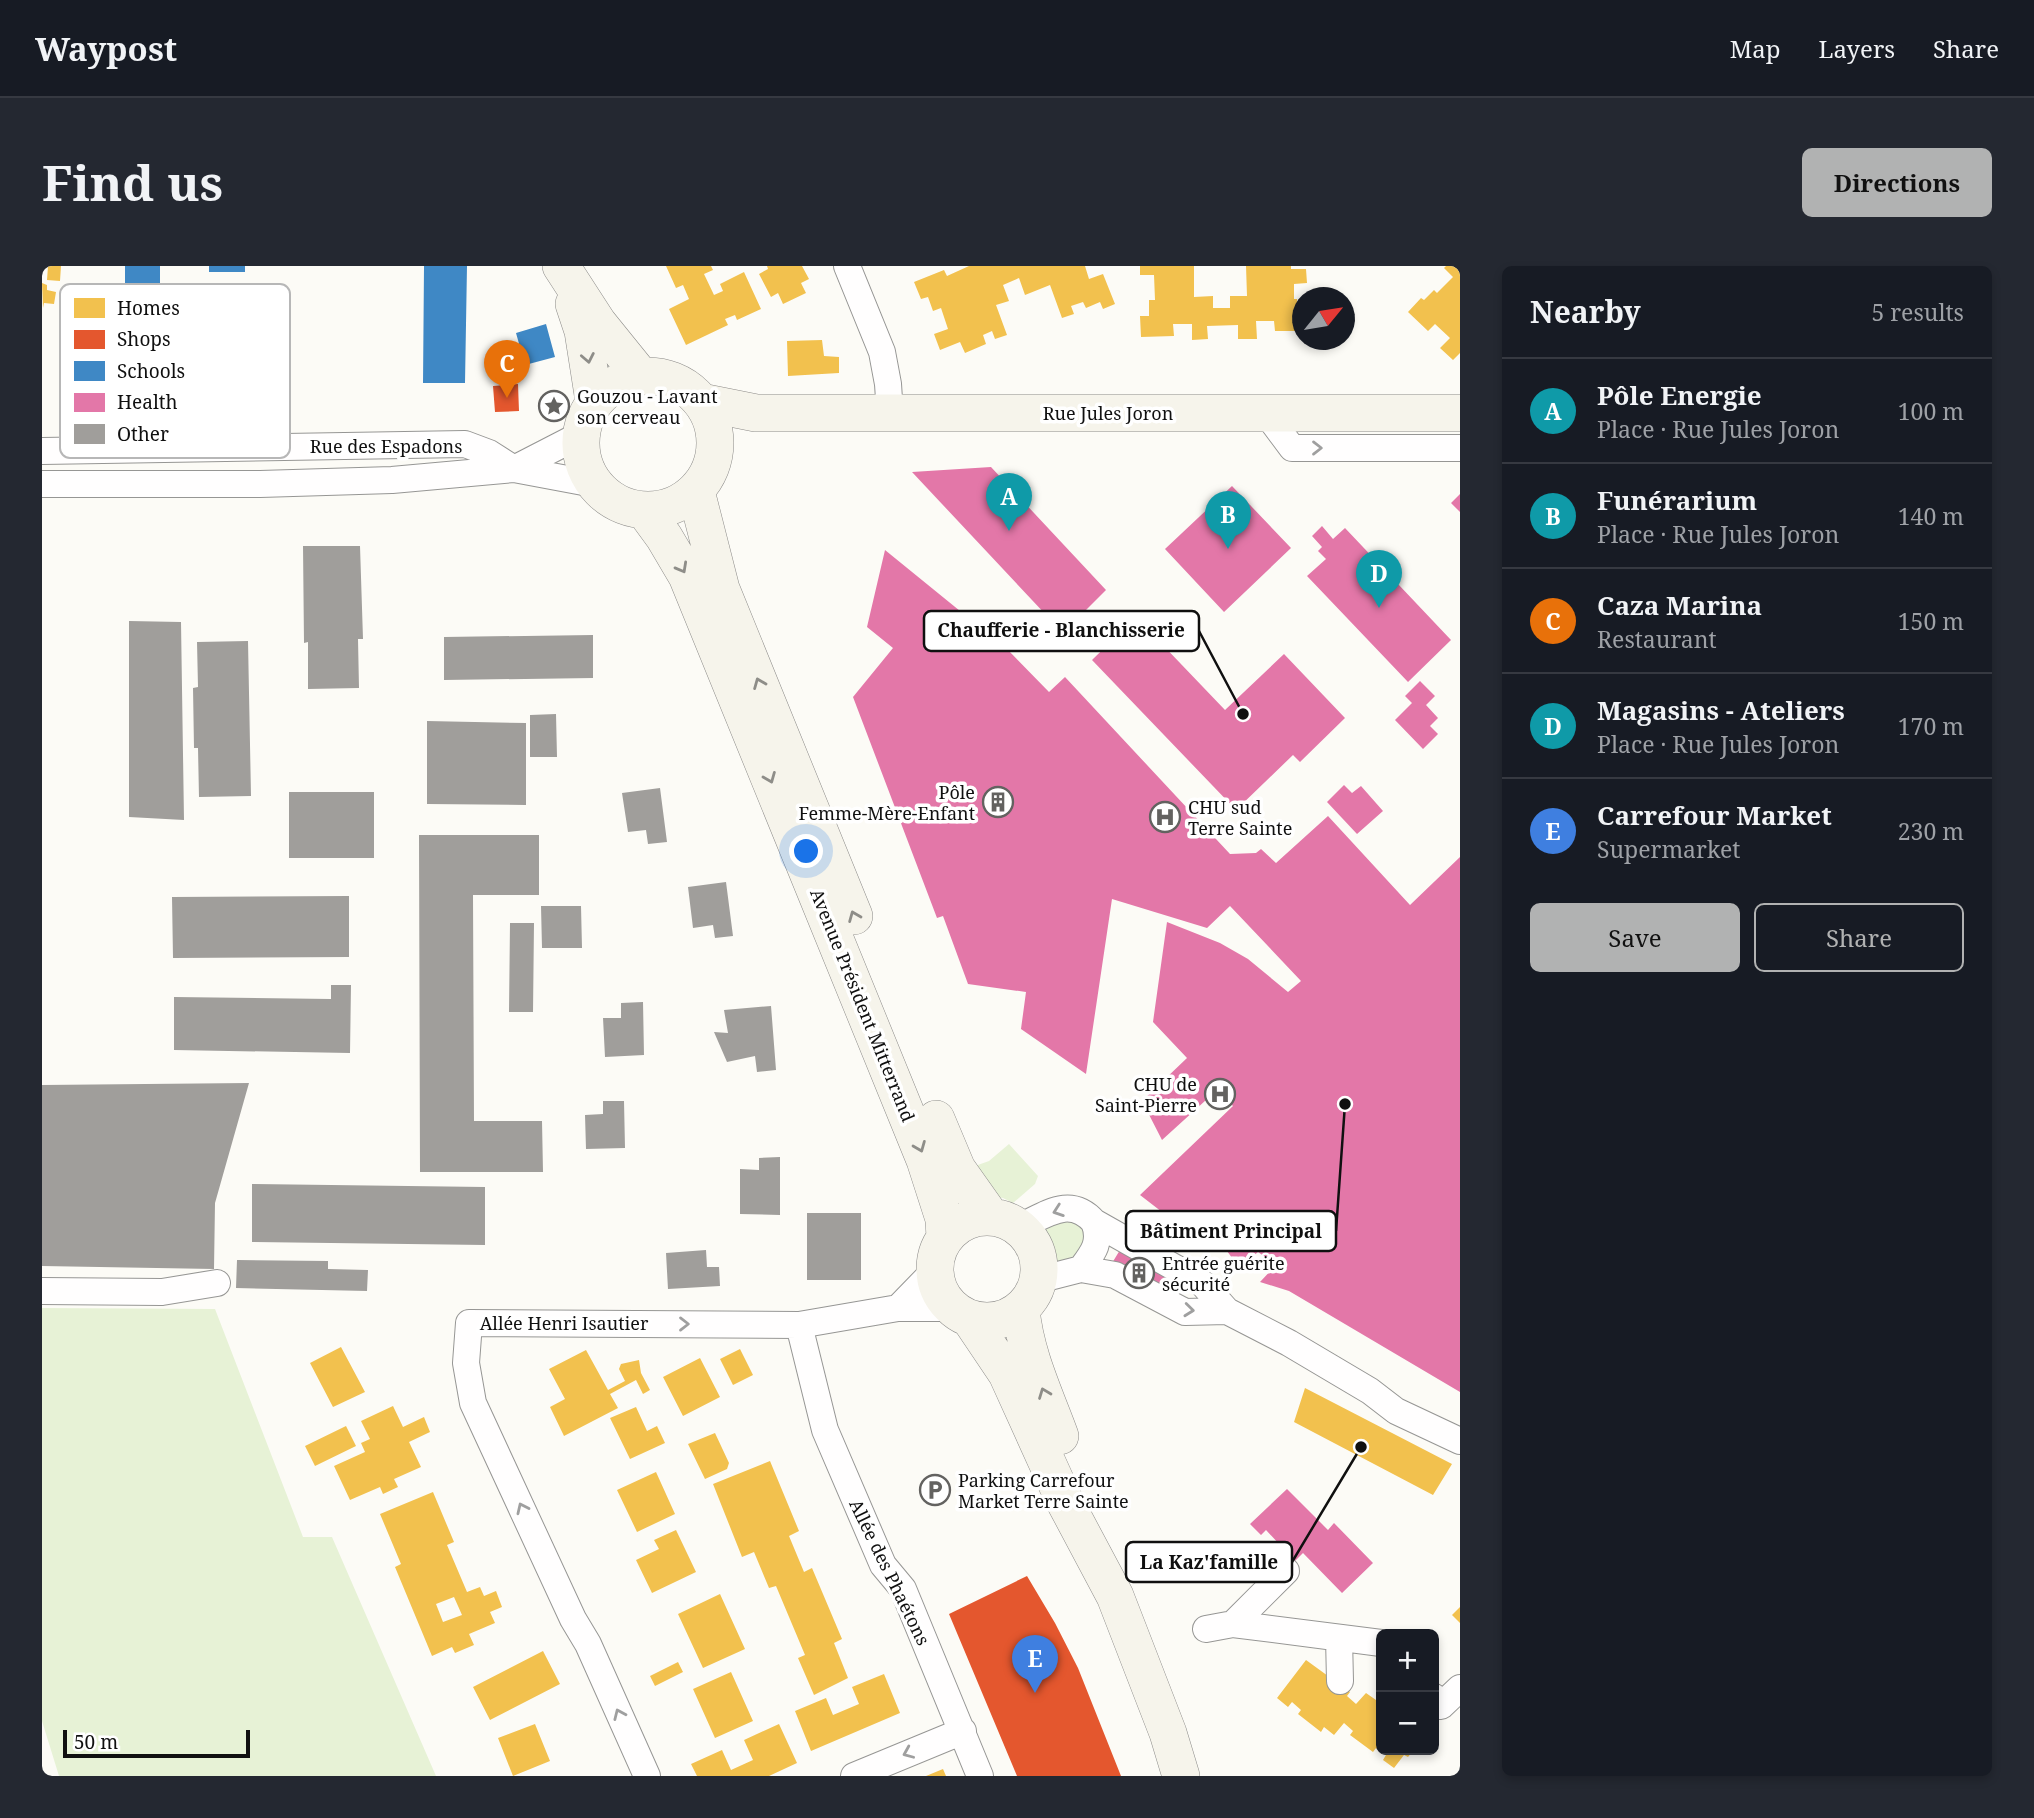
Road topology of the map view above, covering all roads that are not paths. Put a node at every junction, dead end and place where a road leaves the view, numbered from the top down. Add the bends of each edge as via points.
1 (850, 267) edge
2 (562, 268) edge
3 (640, 375) junction
4 (594, 401) junction
5 (701, 402) junction
6 (755, 413) junction
7 (1266, 413) junction
8 (1460, 413) edge
9 (890, 414) junction
10 (580, 435) junction
11 (715, 442) junction
12 (290, 446) edge
13 (1460, 448) edge
14 (42, 451) edge
15 (60, 451) edge
16 (514, 469) junction
17 (42, 484) edge
18 (594, 484) junction
19 (696, 492) junction
20 (645, 511) junction
21 (1005, 1222) junction
22 (1094, 1222) junction
23 (940, 1254) junction
24 (1081, 1269) junction
25 (217, 1283) dead end
26 (42, 1291) edge
27 (1030, 1295) junction
28 (898, 1308) junction
29 (1227, 1311) junction
30 (961, 1313) junction
31 (799, 1325) junction
32 (1370, 1391) junction
33 (1460, 1425) edge
34 (1460, 1441) edge
35 (1286, 1571) dead end
36 (1115, 1596) junction
37 (1233, 1624) junction
38 (1206, 1629) dead end
39 (1339, 1638) junction
40 (1376, 1642) edge
41 (1340, 1681) dead end
42 (1460, 1688) edge
43 (1439, 1703) edge
44 (963, 1731) junction
45 (647, 1776) edge
46 (854, 1776) edge
47 (980, 1776) edge
48 (1181, 1776) edge

1 - 9 street via 882,352
2 - 3 main road
2 -> 4 main road via 583,331
3 - 4 main road via 607,388
3 - 5 main road via 663,377 685,386
4 - 10 main road
5 - 6 main road, Rue Jules Joron
5 - 11 main road via 712,421
6 - 9 main road, Rue Jules Joron
6 - 11 main road
7 - 8 main road, Rue Jules Joron
7 - 9 main road, Rue Jules Joron
7 -> 13 street via 1292,448
10 - 16 street
10 - 18 main road via 585,469
11 - 19 main road via 713,460
12 - 16 street, Rue des Espadons via 465,443
14 - 15 street, Rue des Espadons
16 - 17 street via 365,481
16 - 18 street
18 - 20 main road via 608,498
19 - 20 main road via 663,509
21 -> 19 main road, Avenue Président Mitterrand via 957,1169 925,1094 721,589
20 -> 23 main road, Avenue Président Mitterrand via 687,576 925,1160 944,1219
22 -> 21 street via 1086,1213 1069,1207
21 - 23 main road via 965,1221 954,1228
21 - 27 main road via 1029,1238 1036,1250 1040,1265
22 - 24 street via 1099,1240
22 - 29 street via 1202,1283
23 - 28 street
23 - 30 main road via 937,1284 944,1298
24 - 27 street
24 -> 29 street via 1115,1275 1185,1312
25 - 26 street via 162,1292
27 - 30 main road via 1006,1318 988,1321
36 -> 27 main road via 1104,1549 1032,1363 1023,1326
28 - 30 street, Allée Henri Isautier
28 - 31 street, Allée Henri Isautier
29 - 32 street
30 - 36 main road via 1007,1374 1065,1502
31 - 44 street, Allée des Phaétons via 825,1430 883,1564 902,1589
45 -> 31 street, Allée Henri Isautier via 473,1403 466,1363 469,1323
32 - 33 street
32 - 34 street via 1396,1411
35 - 37 street
36 - 48 main road
37 - 38 street
37 - 39 street
39 - 40 street
39 - 41 street
42 - 43 street
44 -> 46 street
44 - 47 street, Allée des Phaétons

